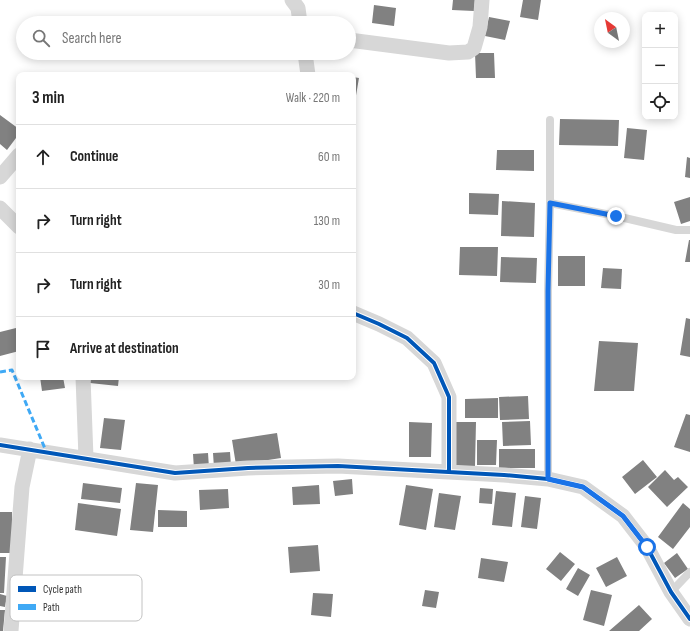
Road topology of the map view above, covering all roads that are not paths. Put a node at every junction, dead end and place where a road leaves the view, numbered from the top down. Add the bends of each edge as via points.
1 (482, 0) edge
2 (356, 41) edge
3 (306, 60) edge
4 (308, 72) edge
5 (550, 120) dead end
6 (16, 158) edge
7 (0, 177) edge
8 (550, 203) junction
9 (0, 208) edge
10 (16, 223) edge
11 (690, 230) edge
12 (356, 314) edge
13 (83, 380) edge
14 (0, 445) edge
15 (30, 449) junction
16 (86, 458) junction
17 (449, 472) junction
18 (548, 479) junction
19 (690, 572) edge
20 (15, 575) edge
21 (671, 592) junction
22 (690, 619) edge
23 (12, 621) edge
24 (11, 631) edge

1 - 2 street via 480,26 474,48 468,52 449,53
3 - 4 street
5 - 8 lane
6 - 7 street
8 - 11 lane via 676,230
8 - 18 lane
9 - 10 street
12 - 17 street via 406,338 434,363 449,397
13 - 16 street
14 - 15 street
15 - 16 street
15 - 20 street via 22,487
16 - 17 street via 175,473 338,466
17 - 18 street
18 - 21 street via 583,487 623,516 647,547
19 - 21 lane
21 - 22 street
23 - 24 street

